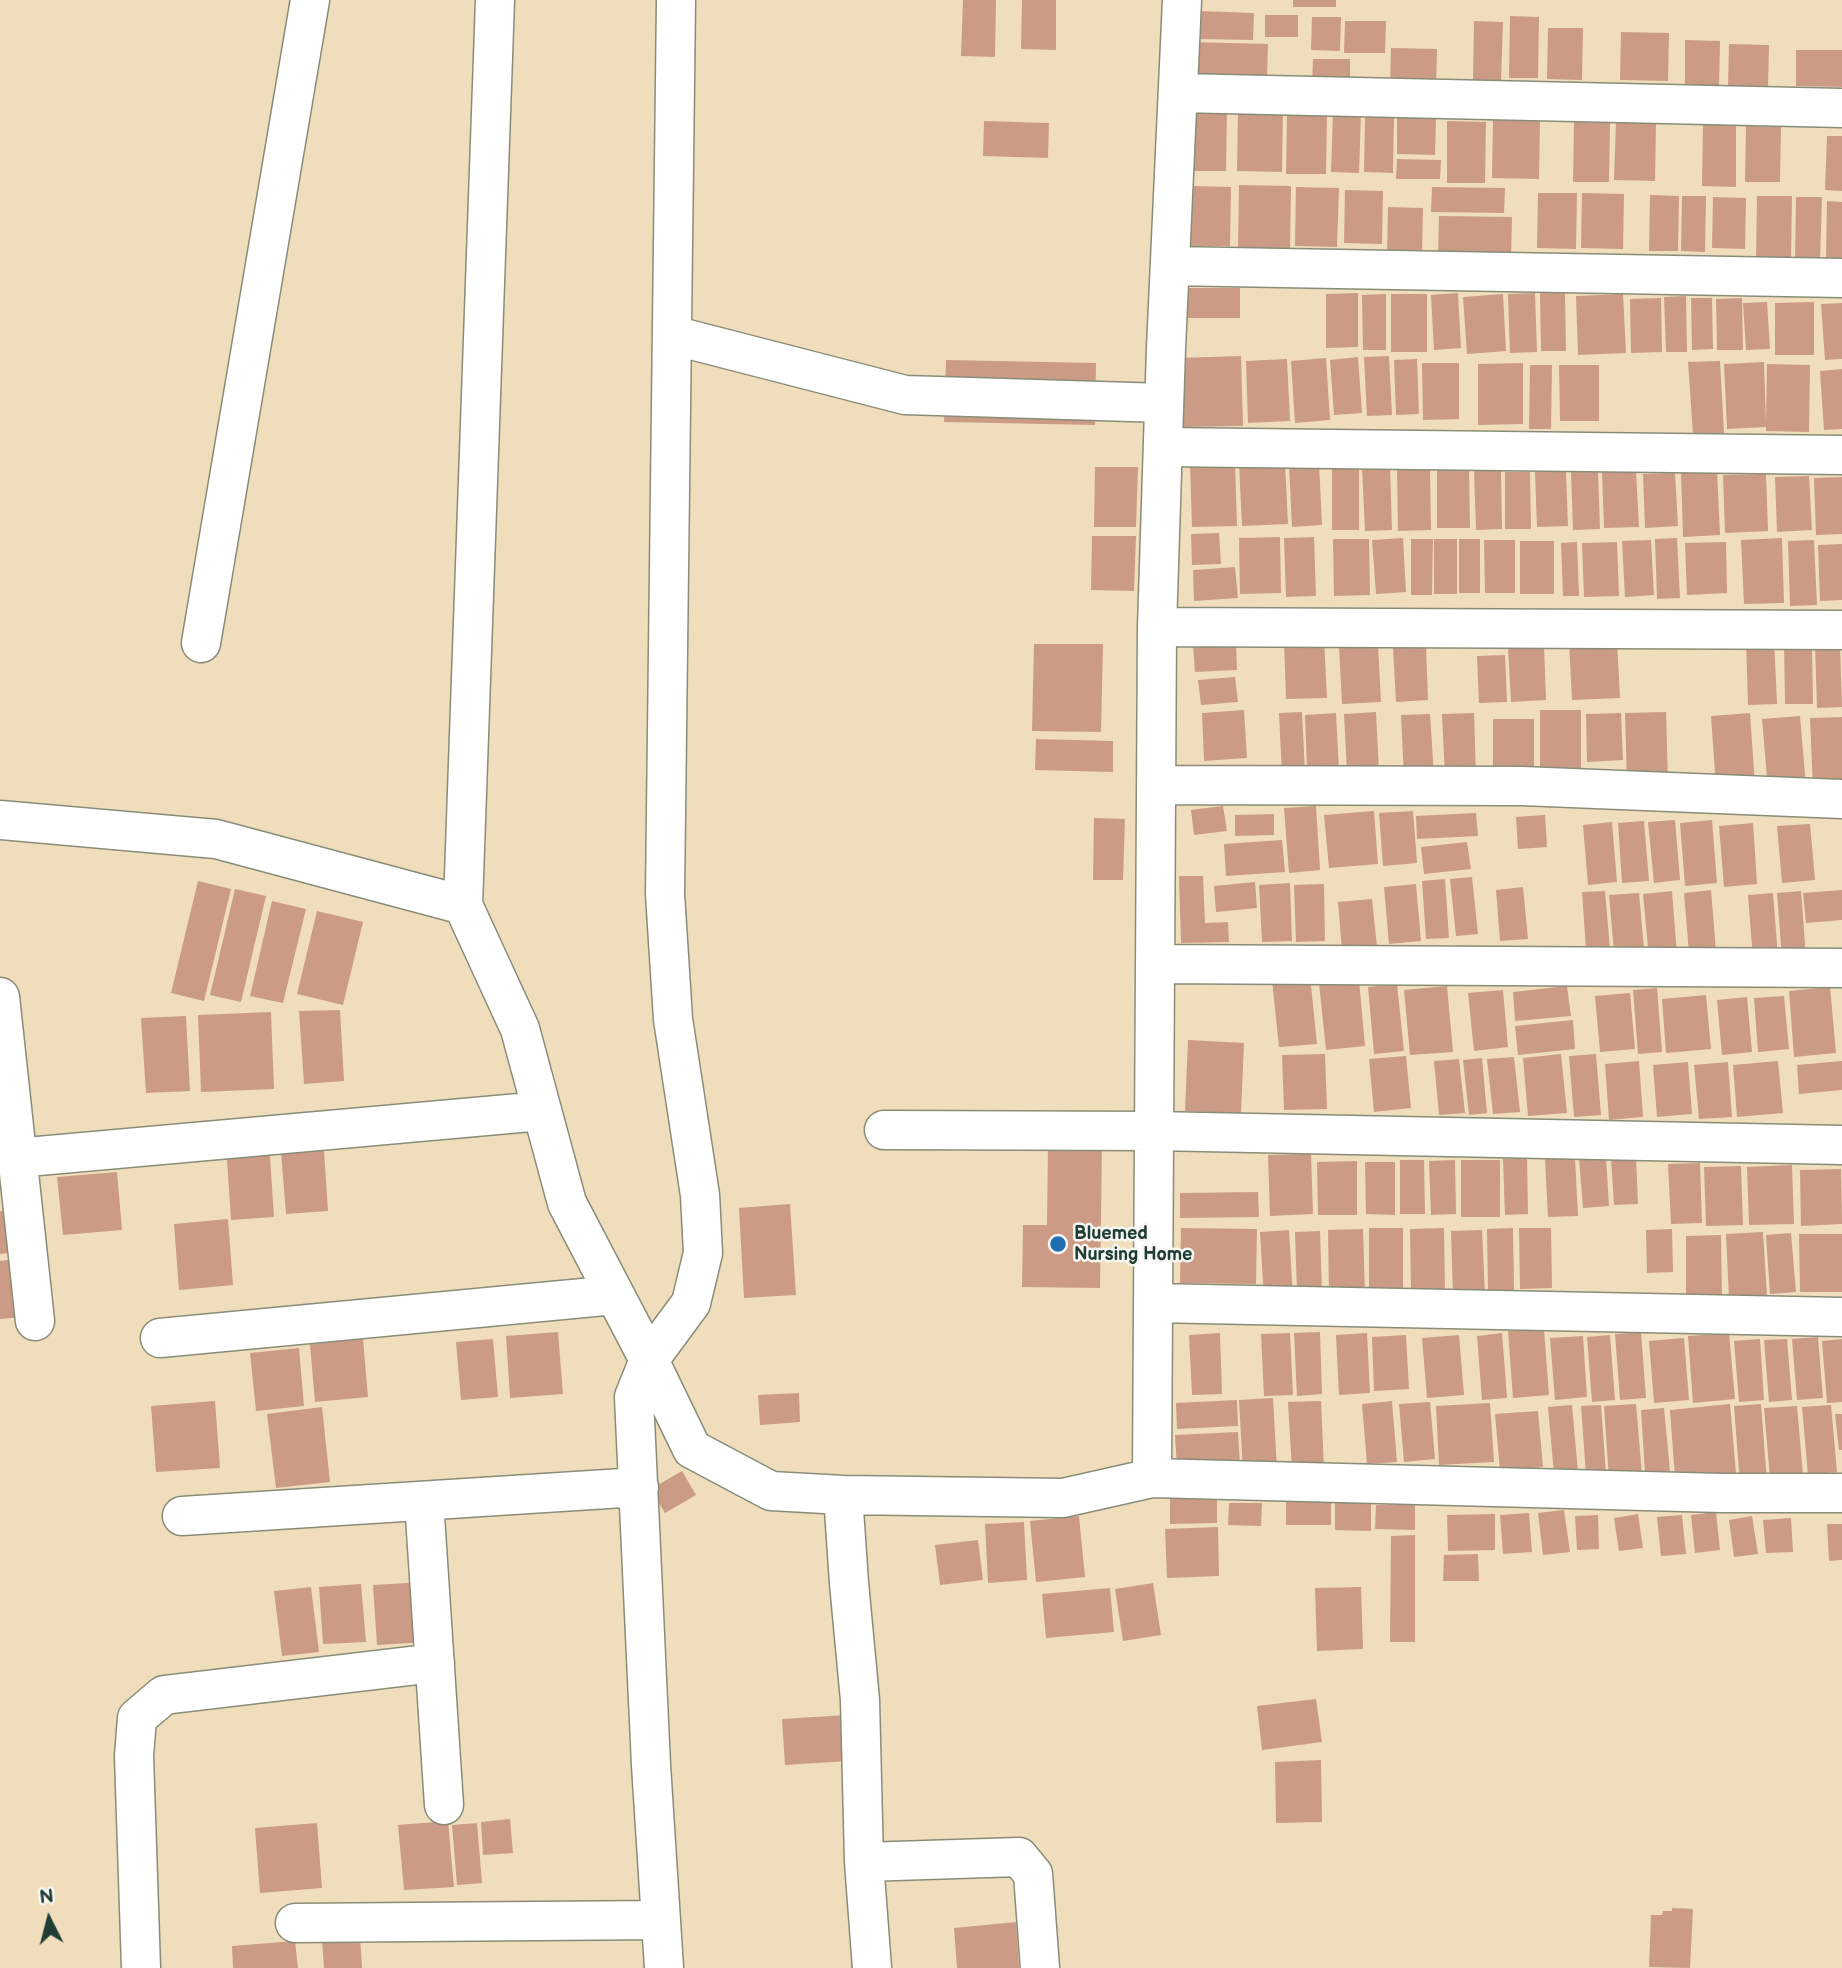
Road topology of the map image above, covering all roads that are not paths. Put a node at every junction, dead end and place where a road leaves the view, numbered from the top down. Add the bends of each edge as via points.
1 (310, 0) edge
2 (495, 0) edge
3 (676, 0) edge
4 (1182, 0) edge
5 (1179, 93) junction
6 (1842, 108) edge
7 (1170, 267) junction
8 (1842, 278) edge
9 (672, 335) junction
10 (1164, 403) junction
11 (1163, 447) junction
12 (1842, 455) edge
13 (1157, 627) junction
14 (1842, 630) edge
15 (201, 643) dead end
16 (1156, 785) junction
17 (1842, 799) edge
18 (0, 820) edge
19 (463, 905) junction
20 (1155, 964) junction
21 (1842, 968) edge
22 (0, 997) edge
23 (542, 1111) junction
24 (884, 1130) dead end
25 (1154, 1131) junction
26 (1842, 1145) edge
27 (16, 1158) junction
28 (615, 1295) junction
29 (1153, 1303) junction
30 (1842, 1317) edge
31 (35, 1321) dead end
32 (160, 1338) dead end
33 (649, 1360) junction
34 (1152, 1478) junction
35 (639, 1487) junction
36 (1842, 1493) edge
37 (844, 1495) junction
38 (424, 1501) junction
39 (183, 1517) dead end
40 (435, 1663) junction
41 (444, 1805) dead end
42 (864, 1862) junction
43 (659, 1920) junction
44 (295, 1923) dead end
45 (141, 1968) edge
46 (664, 1968) edge
47 (872, 1968) edge
48 (1040, 1968) edge

1 - 15 street
2 - 19 street
3 - 9 street
4 - 5 street
5 - 6 street
5 - 7 street
7 - 8 street
7 - 10 street
9 - 10 street via 905,395
9 - 33 street via 664,894 673,1019 700,1195 703,1253 691,1303
10 - 11 street
11 - 12 street
11 - 13 street
13 - 14 street
13 - 16 street
16 - 17 street via 1522,786
16 - 20 street
18 - 19 street via 216,839
19 - 23 street via 520,1029
20 - 21 street
20 - 25 street
22 - 27 street
23 - 27 street
23 - 28 street via 567,1203
24 - 25 street
25 - 26 street
25 - 29 street
27 - 31 street
28 - 32 street
28 - 33 street
29 - 30 street
29 - 34 street
33 - 35 street via 634,1397
33 - 37 street via 692,1450 771,1491
34 - 36 street
34 - 37 street via 1063,1498
35 - 38 street
35 - 43 street
37 - 42 street via 860,1700
38 - 39 street
38 - 40 street
40 - 41 street
40 - 45 street via 164,1695 137,1717 134,1756
42 - 47 street
42 - 48 street via 1019,1857 1033,1874
43 - 44 street
43 - 46 street

